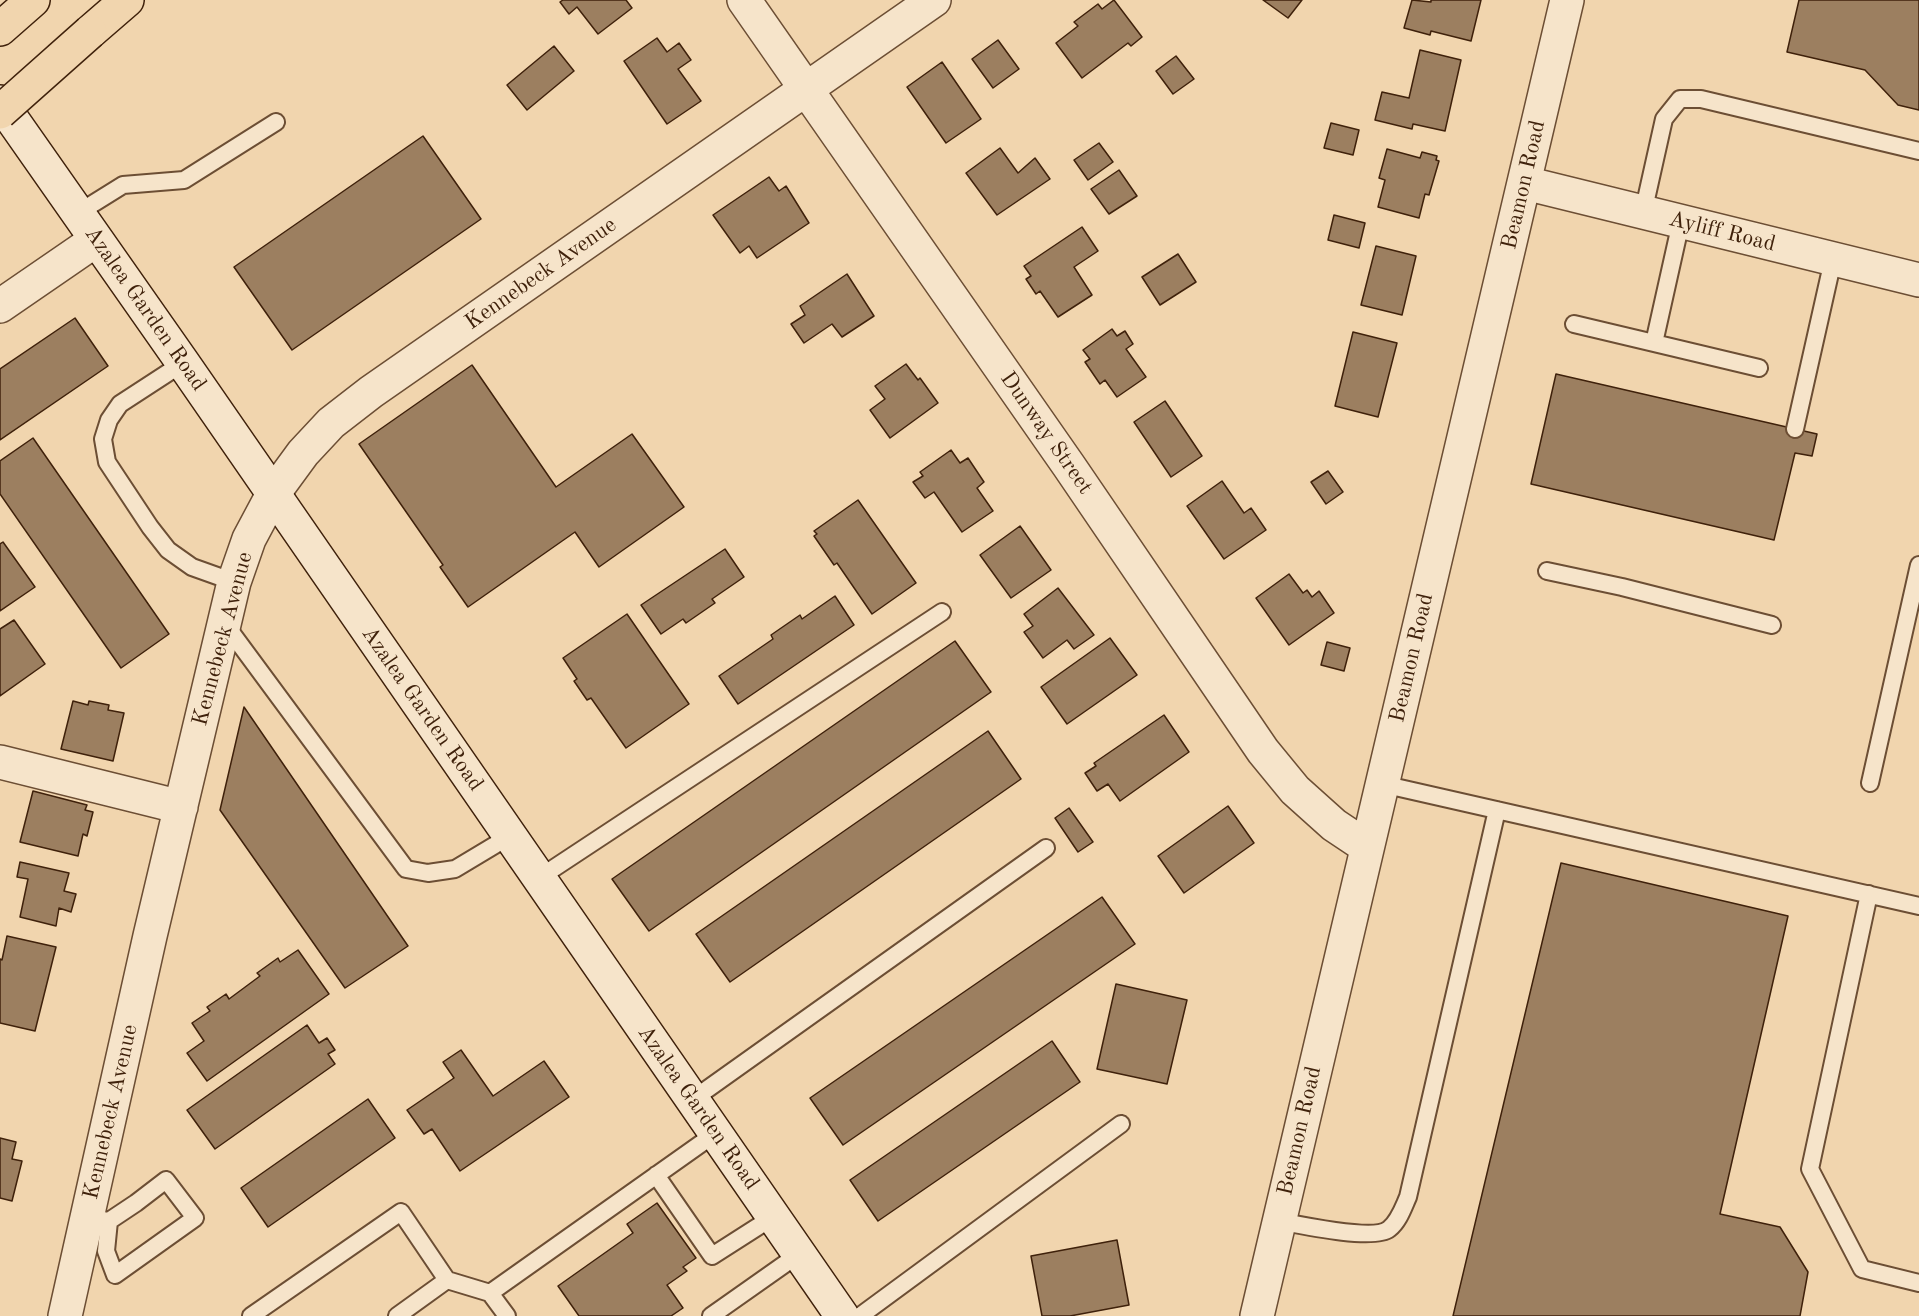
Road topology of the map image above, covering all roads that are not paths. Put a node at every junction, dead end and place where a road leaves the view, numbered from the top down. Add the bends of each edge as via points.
1 (33, 0) edge
2 (127, 0) edge
3 (744, 0) edge
4 (934, 0) edge
5 (1568, 0) edge
6 (0, 29) edge
7 (806, 89) junction
8 (0, 102) edge
9 (0, 112) edge
10 (276, 122) dead end
11 (1919, 151) edge
12 (1525, 183) junction
13 (78, 213) junction
14 (1643, 213) junction
15 (1681, 222) junction
16 (96, 240) junction
17 (1833, 260) junction
18 (1919, 280) edge
19 (0, 306) edge
20 (1574, 324) dead end
21 (1654, 343) junction
22 (183, 363) junction
23 (1759, 368) dead end
24 (1795, 429) dead end
25 (273, 494) junction
26 (1919, 565) edge
27 (1547, 570) dead end
28 (234, 582) junction
29 (942, 612) dead end
30 (224, 624) junction
31 (1772, 625) dead end
32 (0, 762) edge
33 (1870, 783) dead end
34 (1382, 784) junction
35 (181, 807) junction
36 (1497, 810) junction
37 (510, 836) junction
38 (1367, 847) junction
39 (1046, 848) dead end
40 (539, 878) junction
41 (1869, 894) junction
42 (1919, 906) edge
43 (692, 1100) junction
44 (1121, 1124) dead end
45 (716, 1133) junction
46 (656, 1175) junction
47 (774, 1217) junction
48 (98, 1219) junction
49 (1279, 1221) junction
50 (799, 1254) junction
51 (447, 1280) junction
52 (1919, 1283) edge
53 (490, 1293) junction
54 (715, 1315) edge
55 (64, 1316) edge
56 (251, 1316) edge
57 (397, 1316) edge
58 (507, 1316) edge
59 (842, 1316) edge
60 (860, 1316) edge
61 (1257, 1316) edge

1 - 6 highway
2 - 9 highway, bridge
3 - 7 street, Dunway Street
4 - 7 street, Kennebeck Avenue
5 - 12 street, Beamon Road
7 - 25 street, Kennebeck Avenue via 371,392 331,423
7 - 38 street, Dunway Street via 1263,751 1295,790 1334,825
8 - 13 street, Azalea Garden Road
10 - 13 lane via 184,180 123,185
11 - 14 lane via 1701,99 1680,99 1664,119
12 - 14 street, Ayliff Road
12 - 34 street, Beamon Road
13 - 16 street, Azalea Garden Road
14 - 15 street, Ayliff Road
15 - 17 street, Ayliff Road
15 - 21 lane
16 - 19 street
16 - 22 street, Azalea Garden Road
17 - 18 street, Ayliff Road
17 - 24 lane
20 - 21 lane
21 - 23 lane
22 - 25 street, Azalea Garden Road
22 - 28 lane via 120,404 103,439 107,462 168,550 192,567
25 - 28 street, Kennebeck Avenue via 249,539
25 - 37 street, Azalea Garden Road
26 - 33 lane
27 - 31 lane
28 - 30 street, Kennebeck Avenue
29 - 40 lane
30 - 35 street, Kennebeck Avenue
30 - 37 lane via 406,869 428,873 455,869
32 - 35 street
34 - 36 lane
34 - 38 street, Beamon Road
35 - 48 street, Kennebeck Avenue
36 - 41 lane
36 - 49 lane via 1408,1197 1398,1219 1388,1231 1375,1234
37 - 40 street, Azalea Garden Road
38 - 49 street, Beamon Road
39 - 43 lane
40 - 43 street, Azalea Garden Road
41 - 42 lane
41 - 52 lane via 1810,1169 1862,1269
43 - 45 street, Azalea Garden Road
44 - 60 lane
45 - 46 lane
45 - 47 street, Azalea Garden Road
46 - 47 lane via 712,1256
46 - 53 lane
47 - 50 street, Azalea Garden Road
48 - 48 lane via 136,1203 166,1180 195,1218 115,1275
48 - 55 street, Kennebeck Avenue
49 - 61 street, Beamon Road
50 - 54 lane
50 - 59 street, Azalea Garden Road
51 - 53 lane
51 - 56 lane via 400,1212
51 - 57 lane
53 - 58 lane

